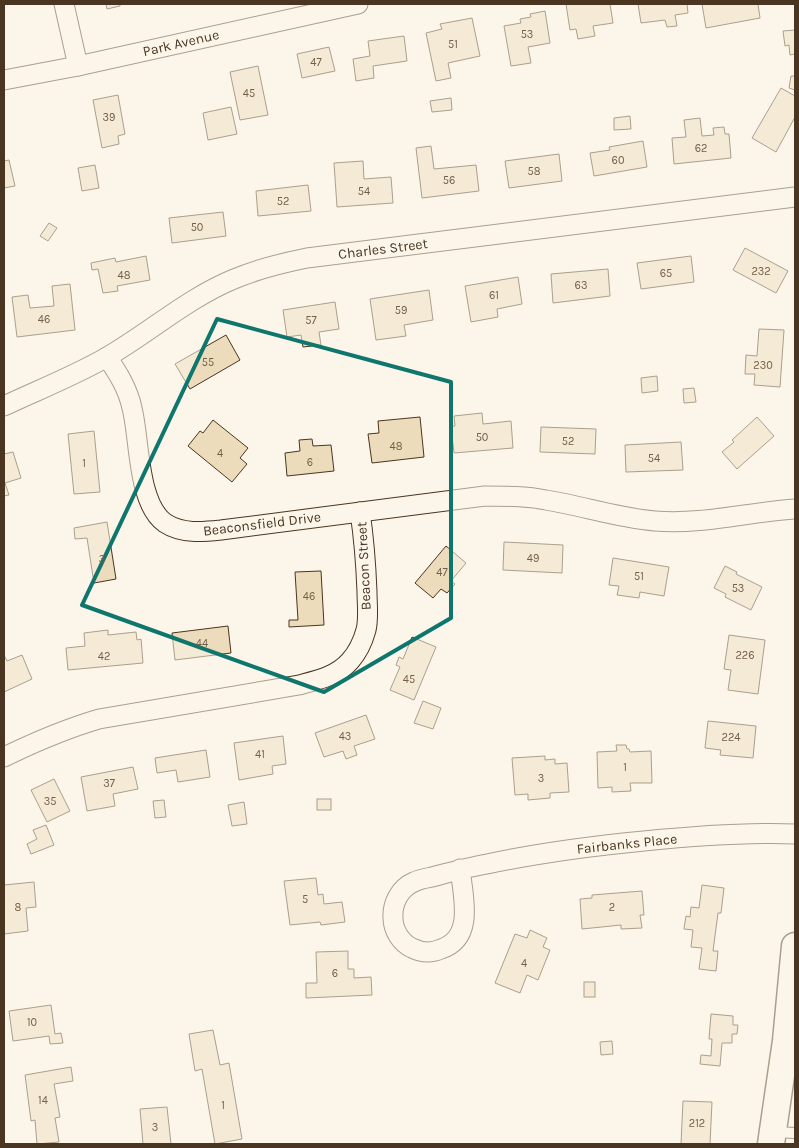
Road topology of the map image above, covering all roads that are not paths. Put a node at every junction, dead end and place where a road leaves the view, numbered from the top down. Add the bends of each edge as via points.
1 (64, 4) edge
2 (358, 4) edge
3 (78, 66) junction
4 (4, 80) edge
5 (795, 197) edge
6 (107, 357) junction
7 (4, 406) edge
8 (795, 509) edge
9 (360, 512) junction
10 (4, 758) edge
11 (795, 834) edge
12 (460, 869) junction
13 (795, 946) edge
14 (780, 1136) edge

1 - 3 street
2 - 3 street, Park Avenue
3 - 4 street, Park Avenue
5 - 6 street, Charles Street via 283,262 210,290
6 - 7 street, Charles Street
6 - 9 street, Beaconsfield Drive via 126,388 147,494 164,522 179,530 200,532
8 - 9 street, Beacon Street via 672,522 622,516 546,500 485,496
9 - 10 street, Beacon Street via 366,559 366,628 350,661 337,672 299,685 99,719 43,738
11 - 12 street, Fairbanks Place via 750,833 630,842
12 - 12 street, Fairbanks Place via 465,913 464,927 457,938 446,948 435,952 425,952 404,943 397,934 392,910 403,889 414,882
13 - 14 street

